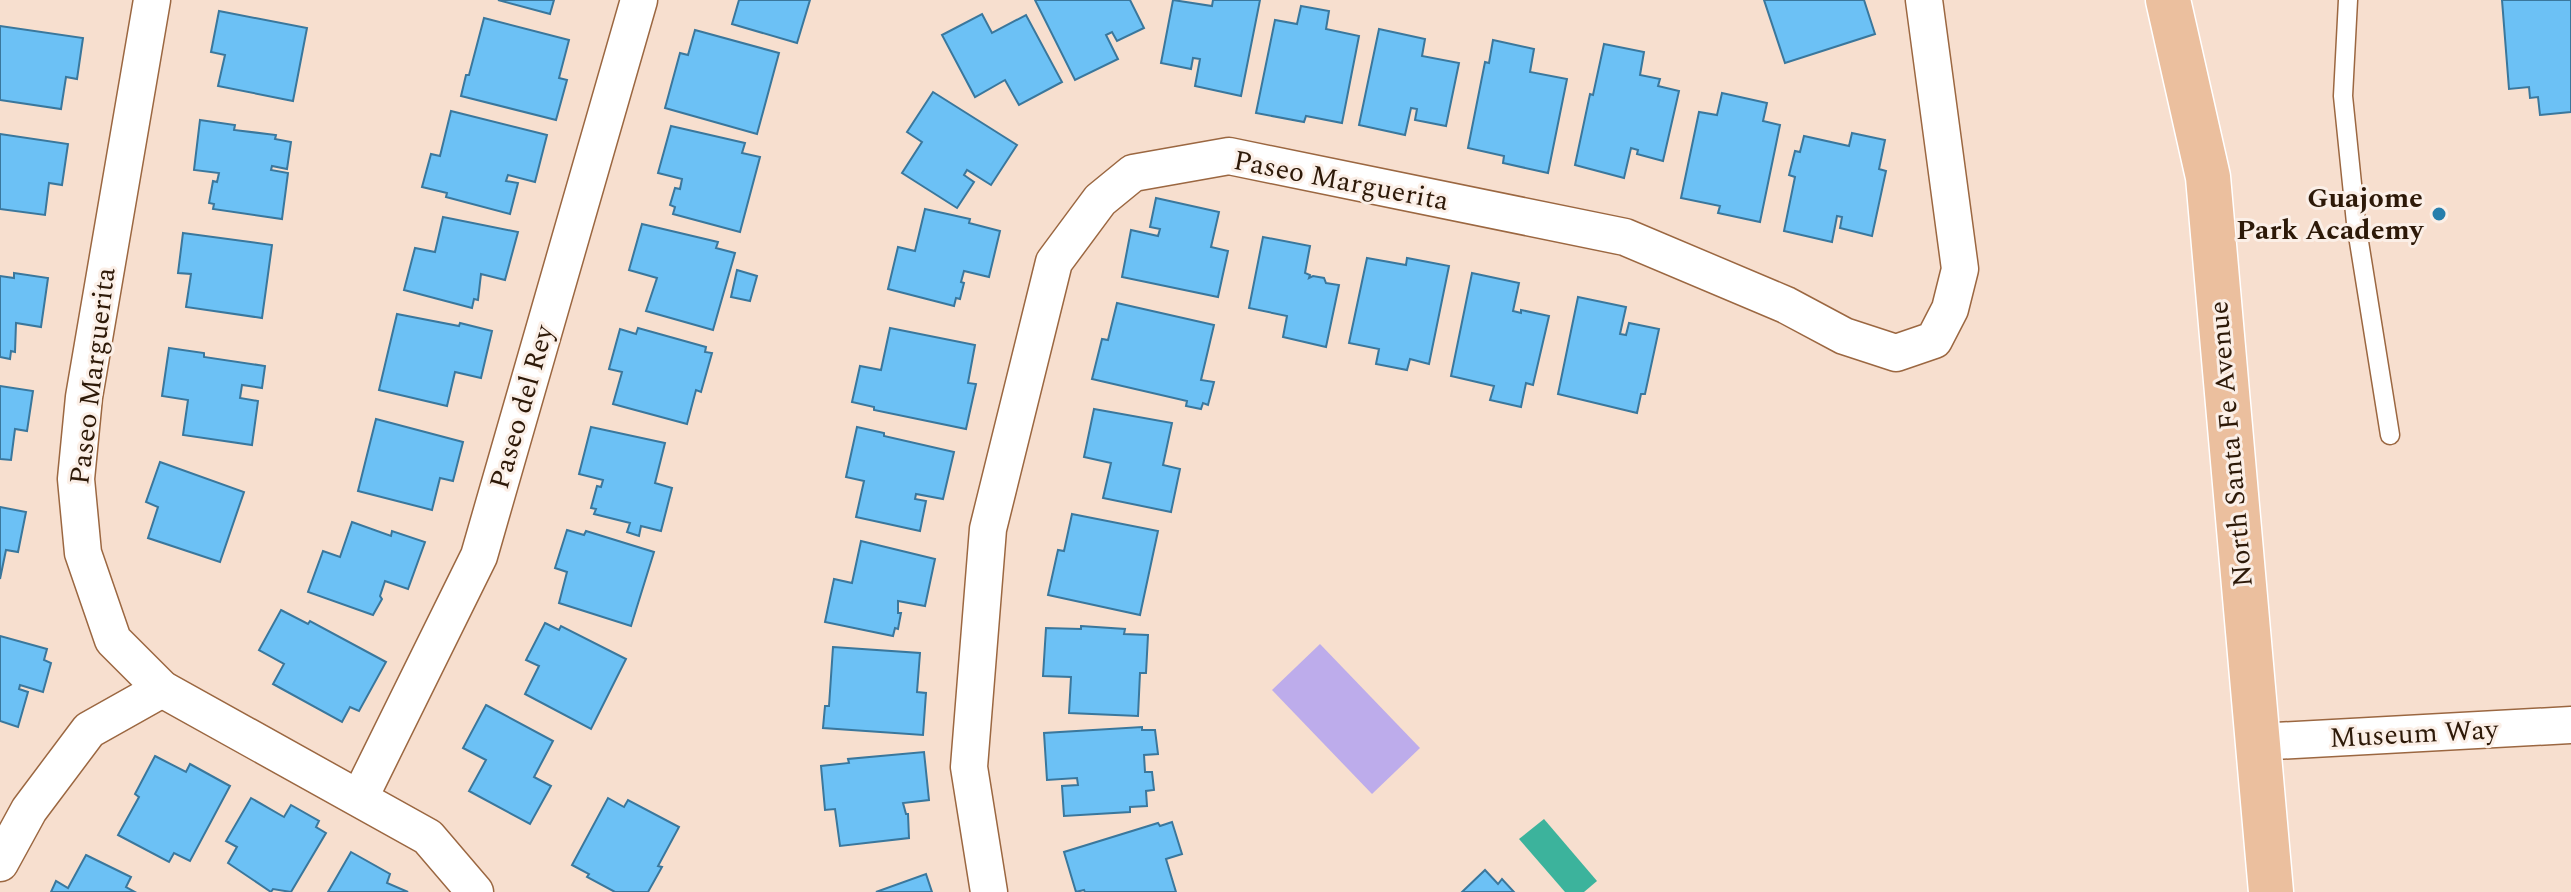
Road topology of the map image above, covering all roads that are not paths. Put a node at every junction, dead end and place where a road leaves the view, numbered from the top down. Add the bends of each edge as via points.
1 (152, 0) edge
2 (639, 0) edge
3 (1924, 0) edge
4 (2168, 0) edge
5 (2348, 0) edge
6 (2390, 435) dead end
7 (162, 689) junction
8 (2571, 725) edge
9 (2257, 742) junction
10 (360, 797) junction
11 (0, 863) edge
12 (475, 892) edge
13 (989, 892) edge
14 (2271, 892) edge

1 - 7 street, Paseo Marguerita via 84,397 76,479 83,553 113,640
2 - 10 street, Paseo del Rey via 479,556
3 - 13 street, Paseo Marguerita via 1960,269 1950,309 1934,340 1896,353 1844,336 1786,305 1625,237 1229,156 1133,173 1100,200 1054,262 988,529 969,767
4 - 9 main road, North Santa Fe Avenue via 2208,177
5 - 6 lane via 2343,96 2356,223
7 - 10 street, Paseo Marguerita
7 - 11 street via 89,730 29,810
8 - 9 street, Museum Way
9 - 14 main road, North Santa Fe Avenue
10 - 12 street, Paseo Marguerita via 428,837

